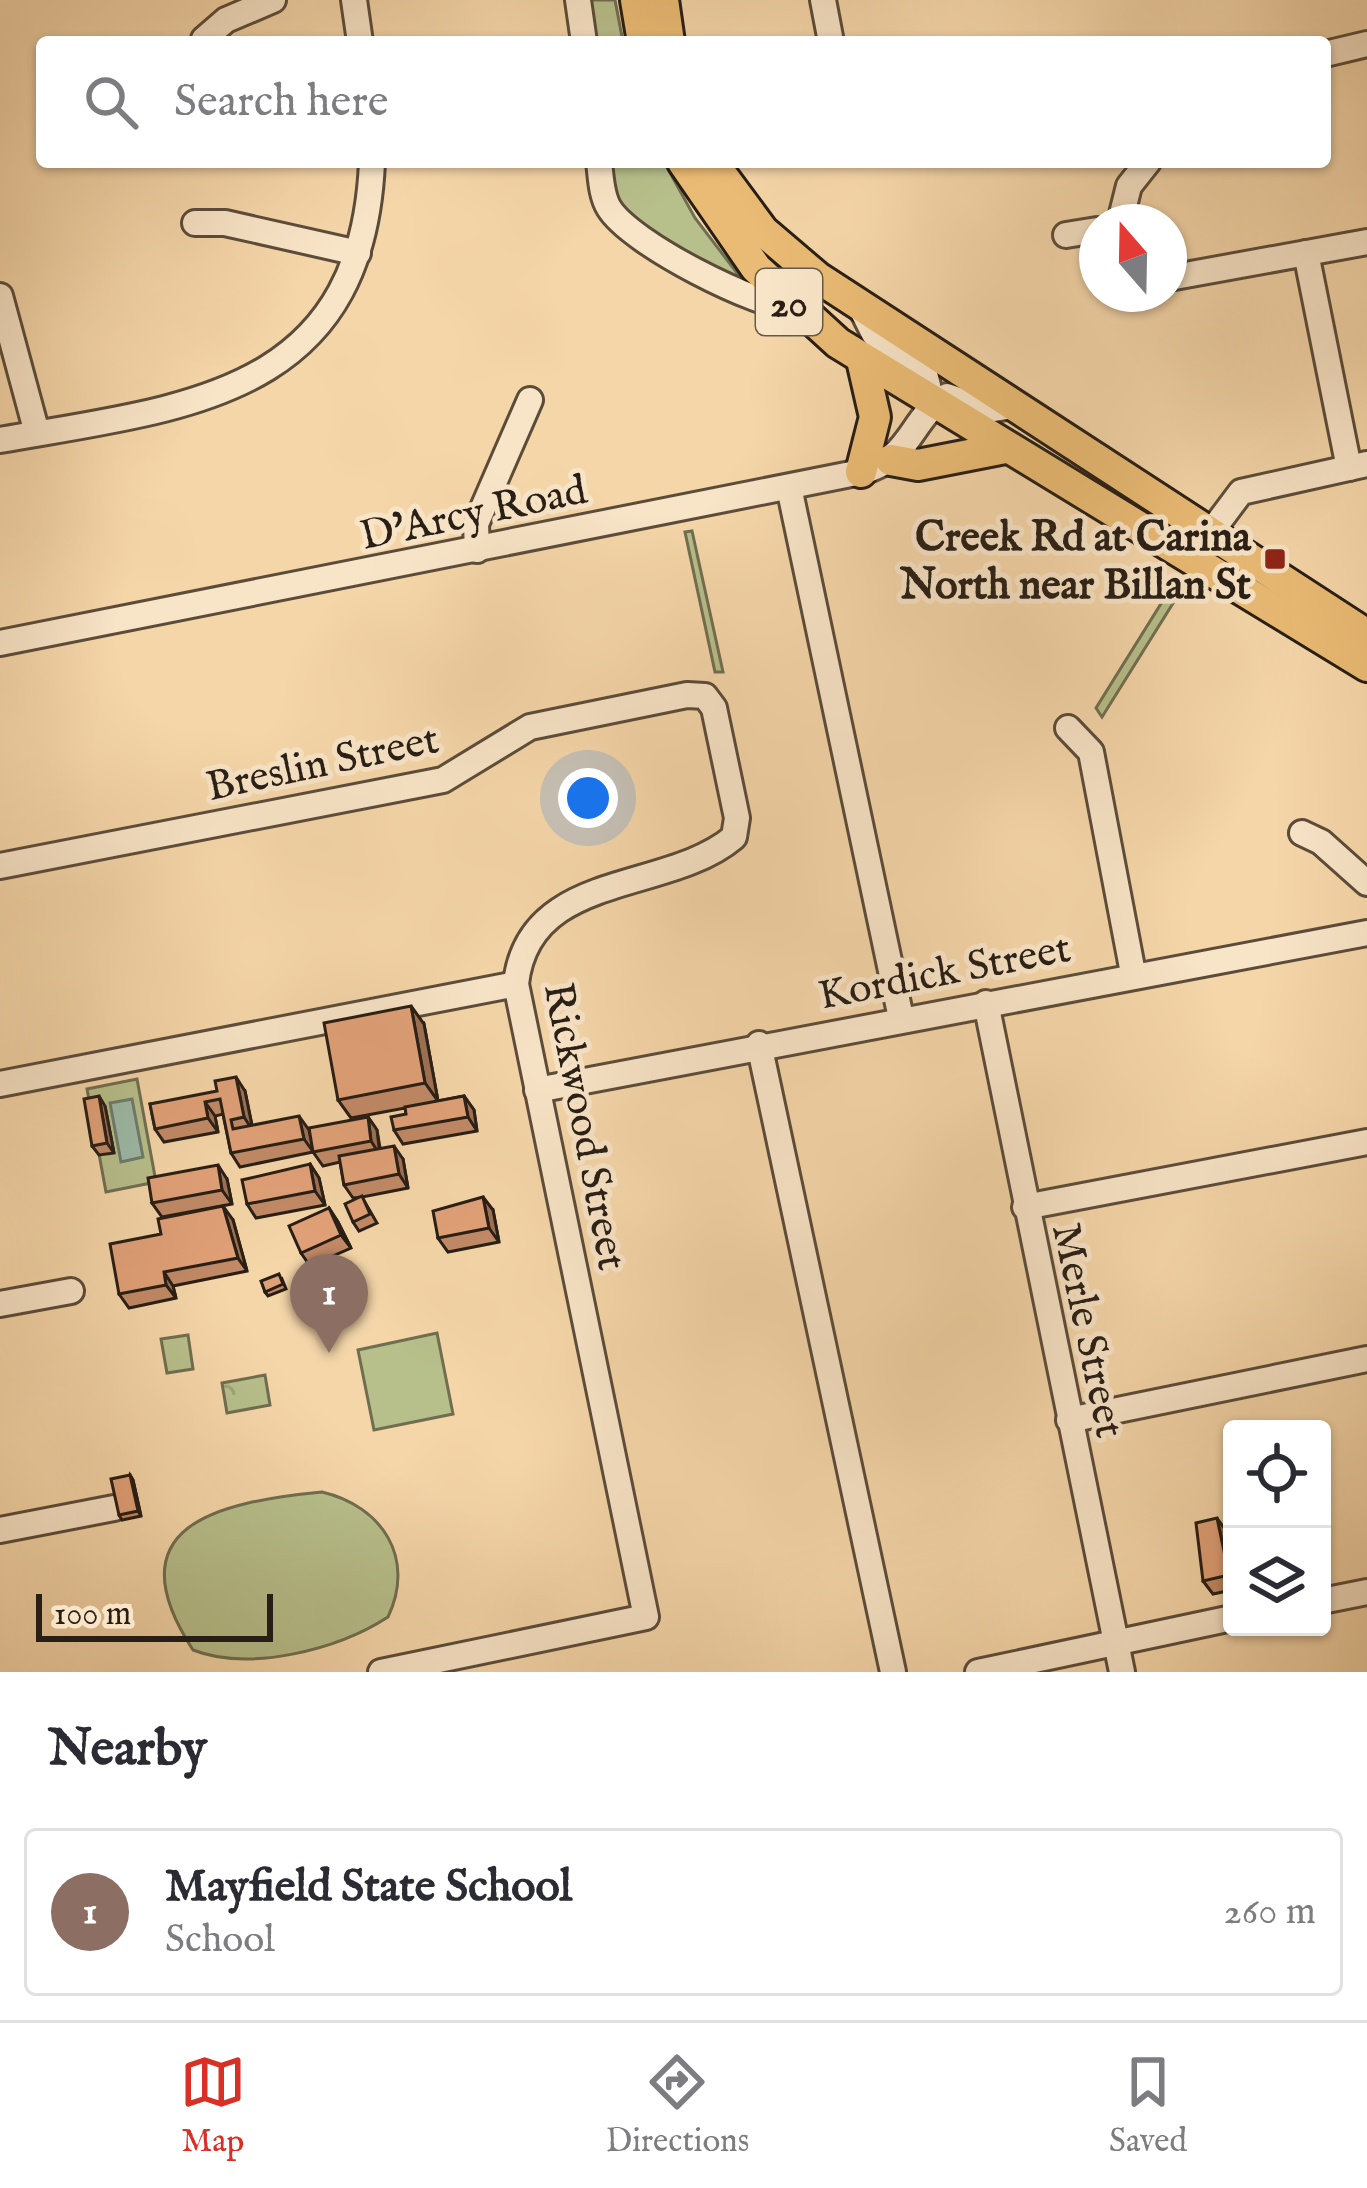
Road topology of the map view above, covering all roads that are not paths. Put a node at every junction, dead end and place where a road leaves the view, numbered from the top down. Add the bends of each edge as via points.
1 (273, 0) edge
2 (354, 0) edge
3 (578, 0) edge
4 (636, 0) edge
5 (663, 0) edge
6 (823, 0) edge
7 (208, 36) edge
8 (359, 36) edge
9 (583, 36) edge
10 (642, 36) edge
11 (668, 36) edge
12 (830, 36) edge
13 (1367, 44) edge
14 (1331, 53) edge
15 (372, 168) edge
16 (600, 168) edge
17 (687, 168) edge
18 (717, 168) edge
19 (1144, 168) edge
20 (1121, 204) edge
21 (195, 223) dead end
22 (1079, 233) edge
23 (1066, 235) dead end
24 (1367, 242) edge
25 (358, 253) junction
26 (1306, 253) junction
27 (1187, 275) edge
28 (0, 296) edge
29 (860, 306) junction
30 (798, 310) junction
31 (5, 329) edge
32 (862, 360) junction
33 (530, 400) dead end
34 (933, 405) junction
35 (1013, 406) junction
36 (37, 434) junction
37 (0, 440) edge
38 (1005, 448) junction
39 (891, 460) junction
40 (1358, 466) edge
41 (861, 472) junction
42 (789, 487) junction
43 (1206, 533) junction
44 (477, 550) junction
45 (1190, 560) junction
46 (1367, 635) edge
47 (0, 643) edge
48 (1367, 666) edge
49 (714, 708) joint
50 (1068, 728) dead end
51 (1302, 833) dead end
52 (0, 866) edge
53 (1367, 884) edge
54 (1367, 933) edge
55 (1133, 974) junction
56 (516, 984) junction
57 (986, 1003) junction
58 (901, 1018) junction
59 (758, 1044) junction
60 (0, 1084) edge
61 (537, 1090) junction
62 (1367, 1142) edge
63 (1025, 1207) junction
64 (71, 1291) dead end
65 (0, 1304) edge
66 (1367, 1359) edge
67 (1069, 1420) junction
68 (114, 1508) edge
69 (0, 1530) edge
70 (1367, 1592) edge
71 (1331, 1599) edge
72 (1223, 1620) edge
73 (1116, 1641) junction
74 (514, 1646) junction
75 (381, 1672) edge
76 (519, 1672) edge
77 (892, 1672) edge
78 (978, 1672) edge
79 (1122, 1672) edge

1 - 7 street
2 - 8 street
3 - 9 street
4 - 10 main road
5 - 11 main road
6 - 12 street
13 - 14 street
15 - 25 street
16 - 30 street via 618,219 756,303
17 - 30 main road, 20 via 736,244
18 - 29 main road, 20 via 780,248
19 - 20 street
21 - 25 street
22 - 23 street
24 - 26 street
25 - 36 street via 320,321 271,369 183,406
26 - 27 street
26 - 40 street
28 - 31 street
29 - 34 street via 874,334 926,374
29 - 35 main road, 20
30 - 32 main road, 20
31 - 36 street
32 - 34 main road, 20
32 - 41 main road via 875,418
33 - 44 street via 476,524
34 - 35 street via 952,395 988,410
34 - 38 main road, 20
34 - 39 street
35 - 43 main road, 20
36 - 37 street
38 - 39 main road via 919,465
38 - 45 main road, 20
39 - 41 street, D'Arcy Road
40 - 43 street via 1248,488
41 - 42 street, D'Arcy Road
42 - 44 street, D'Arcy Road
42 - 58 street
43 - 45 street
43 - 46 main road, 20
44 - 47 street, D'Arcy Road
45 - 48 main road, 20
49 - 52 street, Breslin Street via 705,696 687,695 530,727 443,780
49 - 56 street, Rickwood Street via 734,837 683,869 574,898 529,944
50 - 55 street via 1091,752
51 - 53 street
54 - 55 street, Kordick Street
55 - 57 street, Kordick Street
56 - 60 street
56 - 61 street, Rickwood Street
57 - 58 street, Kordick Street
57 - 63 street, Merle Street
58 - 59 street, Kordick Street
59 - 61 street, Kordick Street
59 - 77 street
61 - 74 street, Rickwood Street via 646,1617
62 - 63 street
63 - 67 street, Merle Street
64 - 65 street
66 - 67 street
67 - 73 street, Merle Street
68 - 69 street
70 - 71 street
72 - 73 street
73 - 78 street
73 - 79 street, Merle Street
74 - 75 street
74 - 76 street

